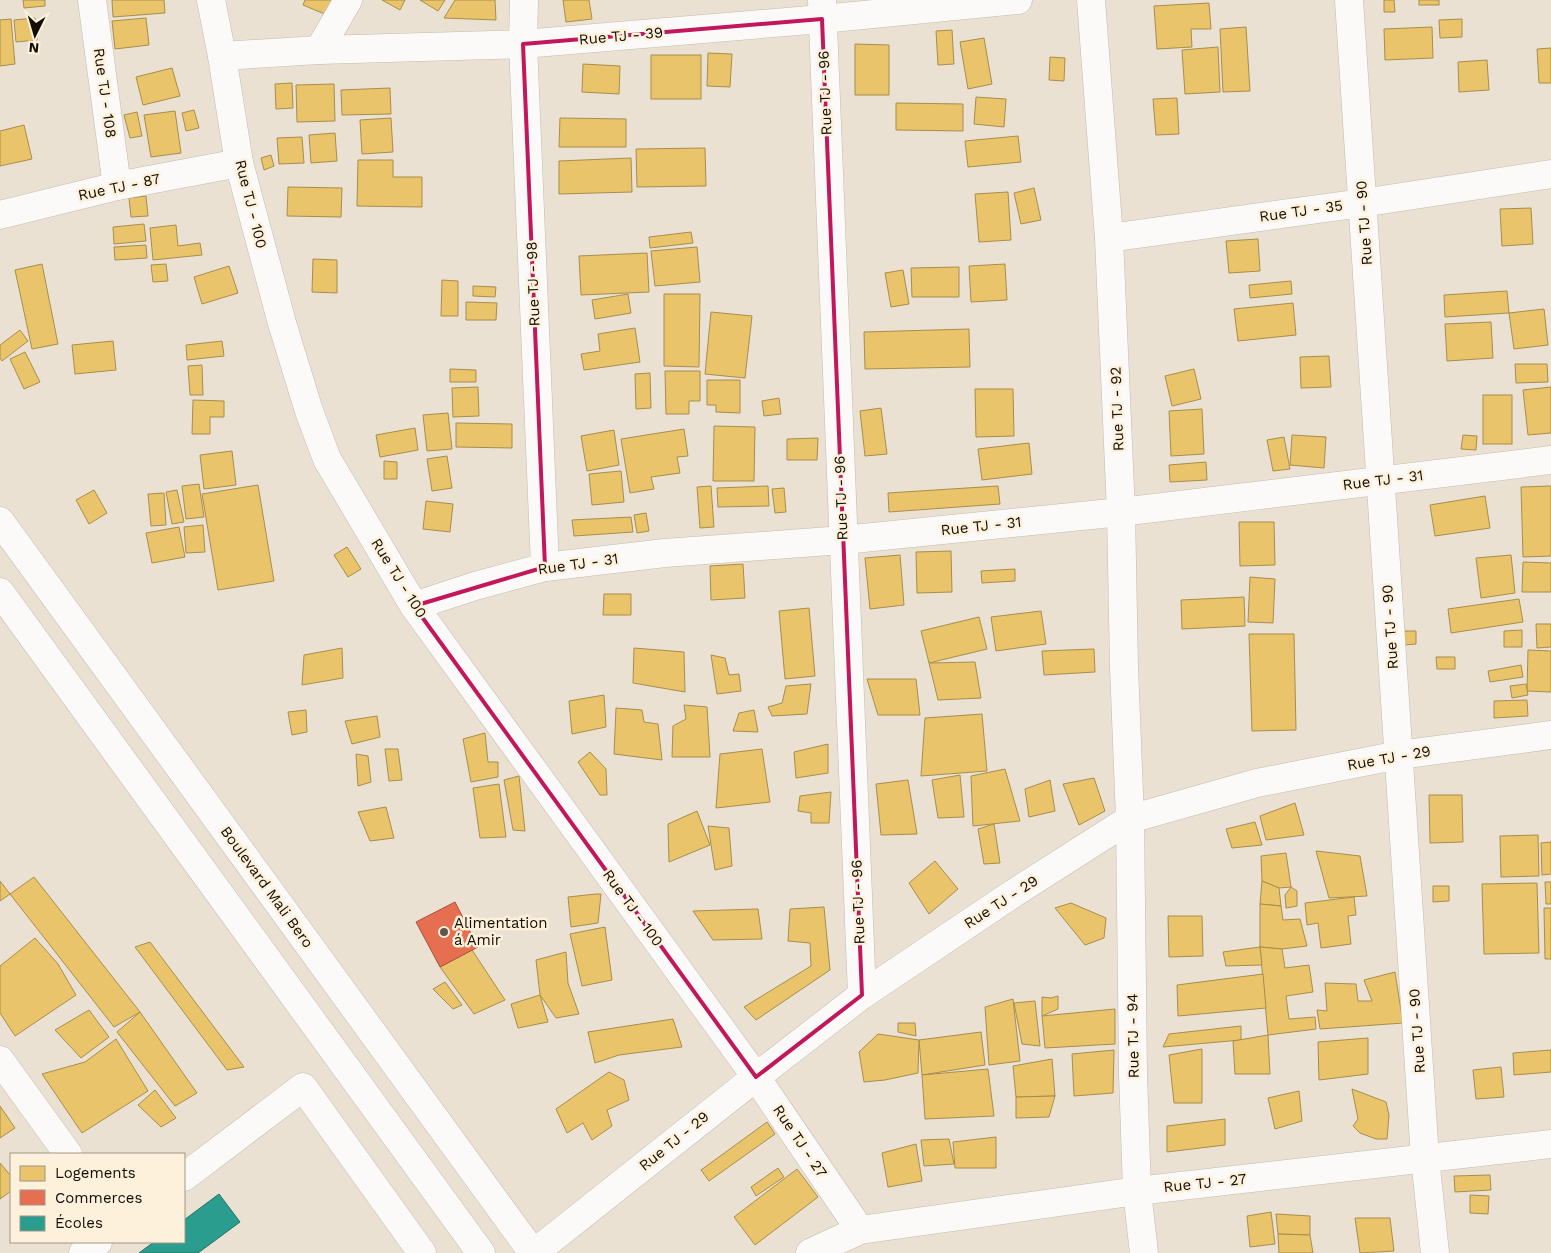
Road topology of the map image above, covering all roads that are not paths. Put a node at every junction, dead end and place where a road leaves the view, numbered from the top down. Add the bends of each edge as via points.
1 (92, 0) edge
2 (211, 0) edge
3 (348, 0) edge
4 (524, 0) edge
5 (1018, 0) edge
6 (1091, 0) edge
7 (1349, 0) edge
8 (822, 10) edge
9 (523, 44) junction
10 (319, 50) junction
11 (222, 56) junction
12 (239, 163) junction
13 (1551, 174) edge
14 (117, 186) junction
15 (1362, 203) junction
16 (0, 215) edge
17 (1109, 238) junction
18 (1551, 460) edge
19 (1380, 480) junction
20 (1121, 512) junction
21 (0, 521) edge
22 (843, 540) junction
23 (545, 567) junction
24 (0, 592) edge
25 (414, 606) junction
26 (1551, 735) edge
27 (1399, 755) junction
28 (1130, 819) junction
29 (862, 995) junction
30 (0, 1060) edge
31 (756, 1076) junction
32 (1551, 1144) edge
33 (67, 1153) edge
34 (1425, 1158) junction
35 (185, 1176) edge
36 (1137, 1191) junction
37 (860, 1230) junction
38 (97, 1243) edge
39 (83, 1253) edge
40 (422, 1253) edge
41 (481, 1253) edge
42 (534, 1253) edge
43 (810, 1253) edge
44 (1144, 1253) edge
45 (1435, 1253) edge

1 - 14 street, Rue TJ - 108
2 - 11 street, Rue TJ - 100
3 - 10 street
4 - 9 street, Rue TJ - 98
5 - 8 street, Rue TJ - 39
6 - 17 street, Rue TJ - 92
7 - 15 street, Rue TJ - 90
8 - 9 street, Rue TJ - 39
8 - 22 street, Rue TJ - 96
9 - 10 street, Rue TJ - 39
9 - 23 street, Rue TJ - 98
10 - 11 street, Rue TJ - 39
11 - 12 street, Rue TJ - 100
12 - 14 street, Rue TJ - 87
12 - 25 street, Rue TJ - 100 via 282,323 327,459
13 - 15 street, Rue TJ - 35
14 - 16 street, Rue TJ - 87
15 - 17 street, Rue TJ - 35
15 - 19 street, Rue TJ - 90
17 - 20 street, Rue TJ - 92
18 - 19 street, Rue TJ - 31
19 - 20 street, Rue TJ - 31
19 - 27 street, Rue TJ - 90
20 - 22 street, Rue TJ - 31
20 - 28 street, Rue TJ - 92
21 - 42 street, Boulevard Mali Bero
22 - 23 street, Rue TJ - 31 via 665,553
22 - 29 street, Rue TJ - 96
23 - 25 street, Rue TJ - 31
24 - 41 street
25 - 31 street, Rue TJ - 100
26 - 27 street, Rue TJ - 29
27 - 28 street, Rue TJ - 29 via 1256,783
27 - 34 street, Rue TJ - 90
28 - 29 street, Rue TJ - 29
28 - 36 street, Rue TJ - 94
29 - 31 street, Rue TJ - 29
30 - 33 street
31 - 37 street, Rue TJ - 27
31 - 42 street, Rue TJ - 29
32 - 34 street, Rue TJ - 27
34 - 36 street, Rue TJ - 27
34 - 45 street, Rue TJ - 90
35 - 40 street via 303,1087
36 - 37 street, Rue TJ - 27
36 - 44 street, Rue TJ - 94
37 - 43 street, Rue TJ - 27
38 - 39 street

